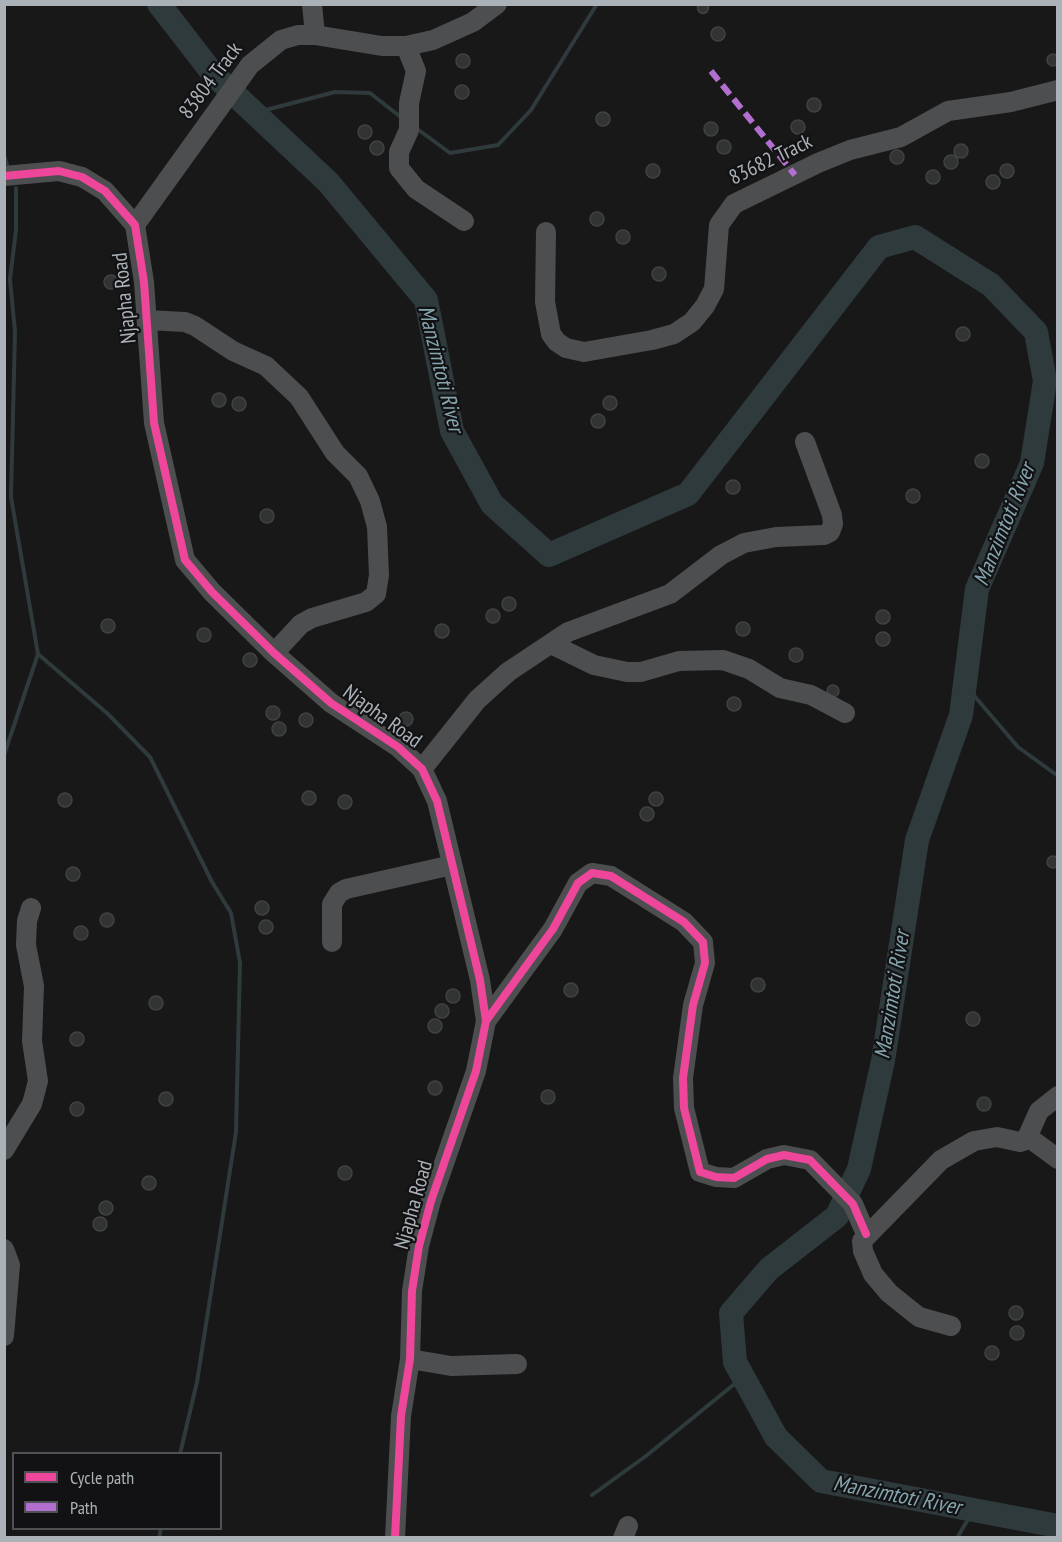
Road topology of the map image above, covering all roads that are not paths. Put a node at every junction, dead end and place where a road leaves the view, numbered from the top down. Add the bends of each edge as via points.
1 (312, 4) edge
2 (497, 4) edge
3 (315, 35) junction
4 (406, 46) junction
5 (1058, 90) edge
6 (4, 176) edge
7 (464, 221) dead end
8 (135, 225) junction
9 (546, 232) dead end
10 (147, 320) junction
11 (804, 442) dead end
12 (551, 644) junction
13 (274, 653) junction
14 (845, 712) dead end
15 (422, 769) junction
16 (452, 865) junction
17 (31, 908) dead end
18 (332, 942) dead end
19 (486, 1021) junction
20 (1058, 1096) edge
21 (1028, 1137) junction
22 (4, 1150) edge
23 (1058, 1159) edge
24 (866, 1234) junction
25 (4, 1249) edge
26 (951, 1326) dead end
27 (4, 1336) edge
28 (410, 1359) junction
29 (517, 1364) dead end
30 (395, 1538) edge

1 - 3 street
2 - 4 street, 83804 Track via 473,22 443,36
3 - 4 street, 83804 Track
3 - 8 street, 83804 Track via 281,40 250,65
4 - 7 street via 416,70 409,103 409,130 399,152 399,168 416,189
5 - 9 street, 83682 Track via 948,111 901,137 850,150 734,204 719,225 714,289 692,322 674,334 584,352 557,342 551,334 545,302
6 - 8 street, Njapha Road via 59,171 82,177 105,191
8 - 10 street, Njapha Road
10 - 13 street, Njapha Road via 154,423 185,560
10 - 13 street via 195,326 272,371 299,397 335,453 358,476 370,501 377,527 376,594 366,602 312,618
11 - 12 street via 832,515 830,532 744,543 721,555 670,594 578,628
12 - 14 street via 594,665 627,672 679,661 723,660 749,669 780,688 811,695
12 - 15 street via 508,672 477,700
13 - 15 street, Njapha Road via 331,704 398,747
15 - 16 street, Njapha Road via 436,801
16 - 18 street via 339,893 332,904
16 - 19 street, Njapha Road
17 - 22 street via 26,945 34,986 32,1041 38,1081 32,1104
19 - 24 street via 563,914 578,883 592,873 611,876 684,922 703,942 705,963 693,1005 683,1078 684,1108 700,1172 734,1178 767,1159 801,1156 810,1160 853,1204
19 - 28 street, Njapha Road via 476,1071 419,1246 412,1291
20 - 21 street via 1039,1111
21 - 23 street
21 - 24 street via 1020,1142 986,1138 962,1146 941,1160
24 - 26 street via 863,1251 873,1274 889,1293 919,1317
25 - 27 street via 10,1265
28 - 29 street via 451,1366
28 - 30 street, Njapha Road via 401,1416

